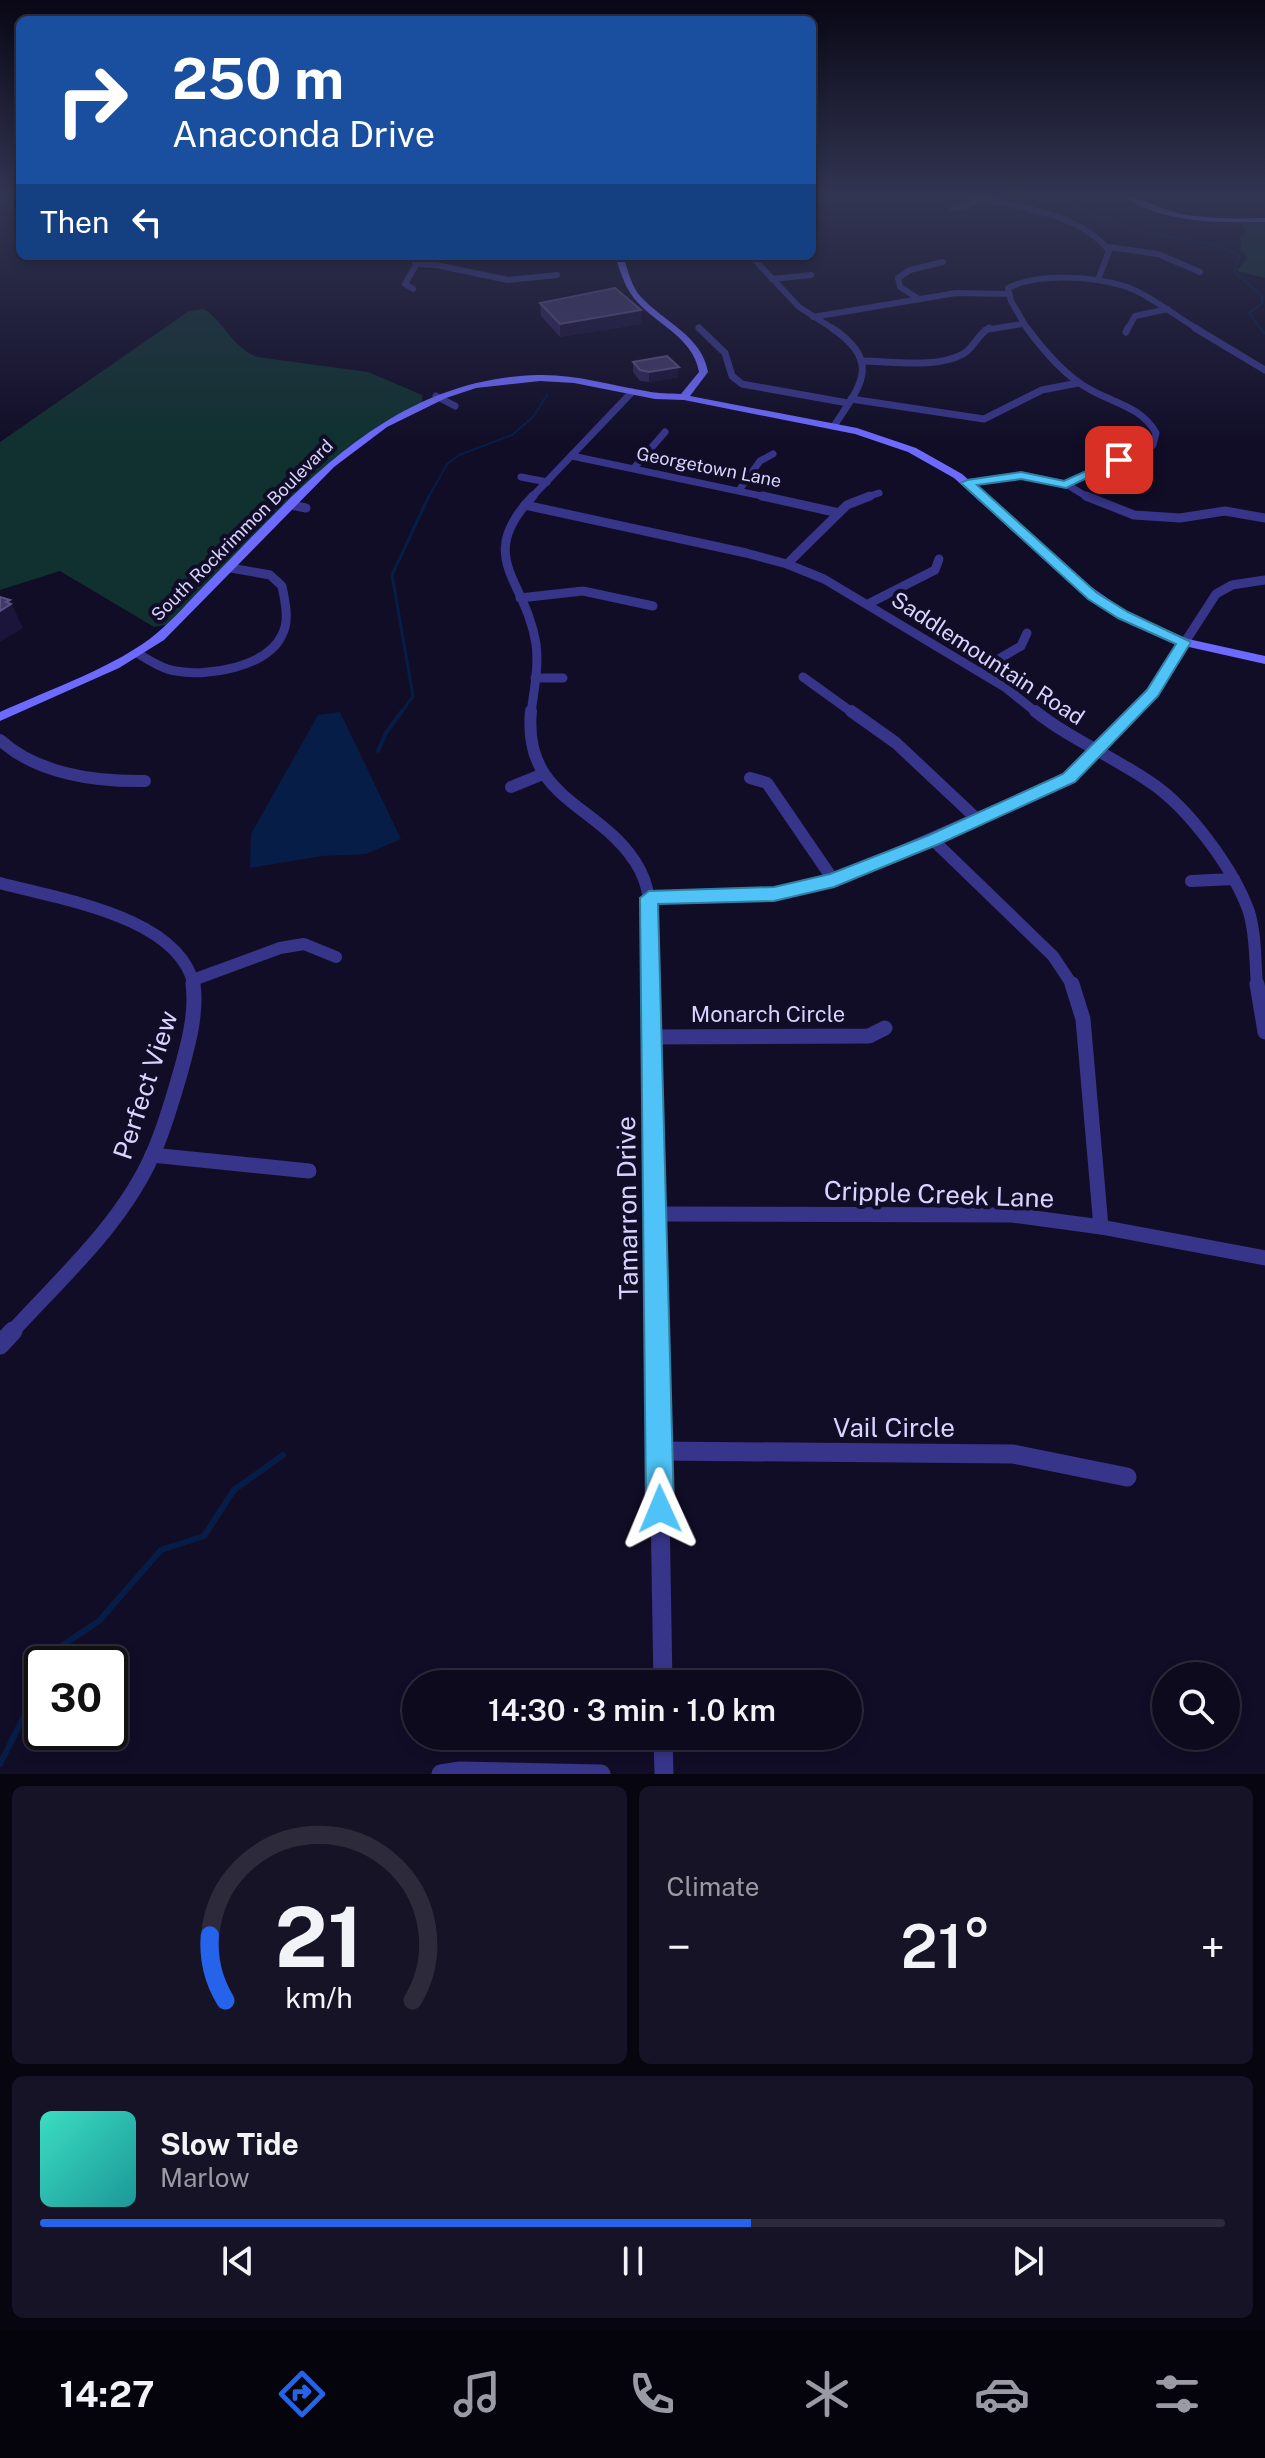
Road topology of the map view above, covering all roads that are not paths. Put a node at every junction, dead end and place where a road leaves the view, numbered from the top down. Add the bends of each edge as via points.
1 (407, 280) edge
2 (629, 280) edge
3 (773, 280) edge
4 (898, 280) edge
5 (1024, 280) edge
6 (1083, 280) edge
7 (1098, 280) joint
8 (413, 289) dead end
9 (1008, 294) junction
10 (919, 299) junction
11 (1168, 309) junction
12 (813, 317) junction
13 (1022, 324) junction
14 (699, 328) dead end
15 (1126, 332) dead end
16 (861, 361) junction
17 (1265, 370) edge
18 (1078, 383) junction
19 (606, 386) junction
20 (632, 392) junction
21 (436, 396) junction
22 (683, 398) junction
23 (850, 401) junction
24 (455, 406) dead end
25 (834, 426) junction
26 (665, 432) dead end
27 (352, 447) junction
28 (366, 450) dead end
29 (773, 454) dead end
30 (572, 456) junction
31 (634, 468) junction
32 (521, 477) dead end
33 (547, 482) junction
34 (967, 483) junction
35 (1066, 484) junction
36 (740, 489) junction
37 (879, 493) dead end
38 (291, 505) junction
39 (525, 505) junction
40 (306, 508) dead end
41 (839, 513) junction
42 (1265, 518) edge
43 (939, 559) dead end
44 (787, 564) junction
45 (231, 568) junction
46 (1265, 580) edge
47 (520, 598) junction
48 (868, 604) junction
49 (653, 606) dead end
50 (1027, 633) dead end
51 (1184, 642) junction
52 (137, 653) junction
53 (1265, 660) edge
54 (978, 671) junction
55 (803, 677) dead end
56 (535, 678) junction
57 (563, 678) dead end
58 (0, 717) edge
59 (0, 740) edge
60 (1095, 749) junction
61 (543, 774) junction
62 (750, 778) dead end
63 (145, 781) dead end
64 (511, 787) dead end
65 (978, 820) junction
66 (933, 840) junction
67 (1234, 879) junction
68 (834, 881) junction
69 (1191, 881) dead end
70 (0, 883) edge
71 (649, 898) junction
72 (336, 957) dead end
73 (193, 980) junction
74 (885, 1028) dead end
75 (1265, 1032) edge
76 (651, 1037) junction
77 (152, 1155) junction
78 (309, 1171) dead end
79 (656, 1214) junction
80 (1101, 1227) junction
81 (1265, 1258) edge
82 (0, 1345) edge
83 (659, 1451) junction
84 (1127, 1477) dead end
85 (663, 1670) edge
86 (663, 1750) edge
87 (441, 1774) edge
88 (601, 1774) edge
89 (664, 1774) edge

1 - 8 street via 405,284
2 - 22 main road via 637,297 703,360 704,372
3 - 12 street
4 - 10 street via 900,287
5 - 9 street via 1010,285
6 - 7 street
7 - 11 street via 1134,289
9 - 10 street
9 - 13 street
10 - 12 street
11 - 15 street via 1135,316
11 - 17 street
12 - 16 street via 848,340
13 - 16 street via 984,329 970,350 950,360
13 - 18 street
14 - 23 street via 725,353 732,376 742,384
16 - 23 street via 864,372
18 - 23 street via 1042,390 984,419
18 - 35 street via 1141,415 1154,427 1156,438 1147,449
19 - 20 main road, South Rockrimmon Boulevard
19 - 21 main road, South Rockrimmon Boulevard via 524,378
19 - 22 main road, South Rockrimmon Boulevard
20 - 22 main road, South Rockrimmon Boulevard
20 - 30 street, Tamarron Drive
21 - 24 street
21 - 27 main road, South Rockrimmon Boulevard
22 - 25 main road, South Rockrimmon Boulevard
23 - 25 street
25 - 34 main road, South Rockrimmon Boulevard via 912,450
26 - 31 street
27 - 28 street
27 - 38 main road, South Rockrimmon Boulevard
29 - 36 street via 760,461
30 - 31 street, Georgetown Lane
30 - 33 street, Tamarron Drive
31 - 36 street, Georgetown Lane
32 - 33 street
33 - 39 street, Tamarron Drive
34 - 35 street via 1021,475
34 - 51 main road, South Rockrimmon Boulevard via 1092,596
35 - 42 street via 1134,515 1180,518 1225,511
36 - 41 street, Georgetown Lane
37 - 41 street via 855,500
38 - 40 street
38 - 45 main road, South Rockrimmon Boulevard
39 - 44 street, Saddlemountain Road
39 - 47 street, Tamarron Drive via 510,523 503,548
41 - 44 street
43 - 48 street via 935,570
44 - 48 street, Saddlemountain Road
45 - 52 main road, South Rockrimmon Boulevard
45 - 52 street via 270,575 282,586 286,623 276,649 243,664 195,673 166,669
46 - 51 street via 1232,585 1216,594
47 - 49 street via 583,591
47 - 56 street, Tamarron Drive via 536,647
48 - 54 street, Saddlemountain Road
50 - 54 street via 1021,646
51 - 53 main road, South Rockrimmon Boulevard
51 - 60 street via 1152,693
52 - 58 main road, South Rockrimmon Boulevard
54 - 60 street, Saddlemountain Road
55 - 65 street via 896,743
56 - 57 street
56 - 61 street, Tamarron Drive via 530,744
59 - 63 street via 28,760 120,783
60 - 65 street via 1069,778
60 - 67 street, Saddlemountain Road via 1166,795
61 - 64 street
61 - 71 street, Tamarron Drive via 627,848 644,876
62 - 68 street via 767,783
65 - 66 street
66 - 68 street
66 - 80 street via 1053,956 1073,985 1083,1019
67 - 69 street
67 - 75 street, Saddlemountain Road via 1250,916
68 - 71 street via 774,894
70 - 73 street via 150,929 177,953
71 - 76 street, Tamarron Drive
72 - 73 street via 304,944
73 - 77 street, Perfect View via 193,1029
74 - 76 street, Monarch Circle via 869,1036
76 - 79 street, Tamarron Drive
77 - 78 street
77 - 82 street, Perfect View via 104,1230
79 - 80 street, Cripple Creek Lane via 1012,1215
79 - 83 street, Tamarron Drive
80 - 81 street, Cripple Creek Lane
83 - 84 street, Vail Circle via 1013,1454
83 - 85 street, Tamarron Drive
86 - 89 street
87 - 88 street

